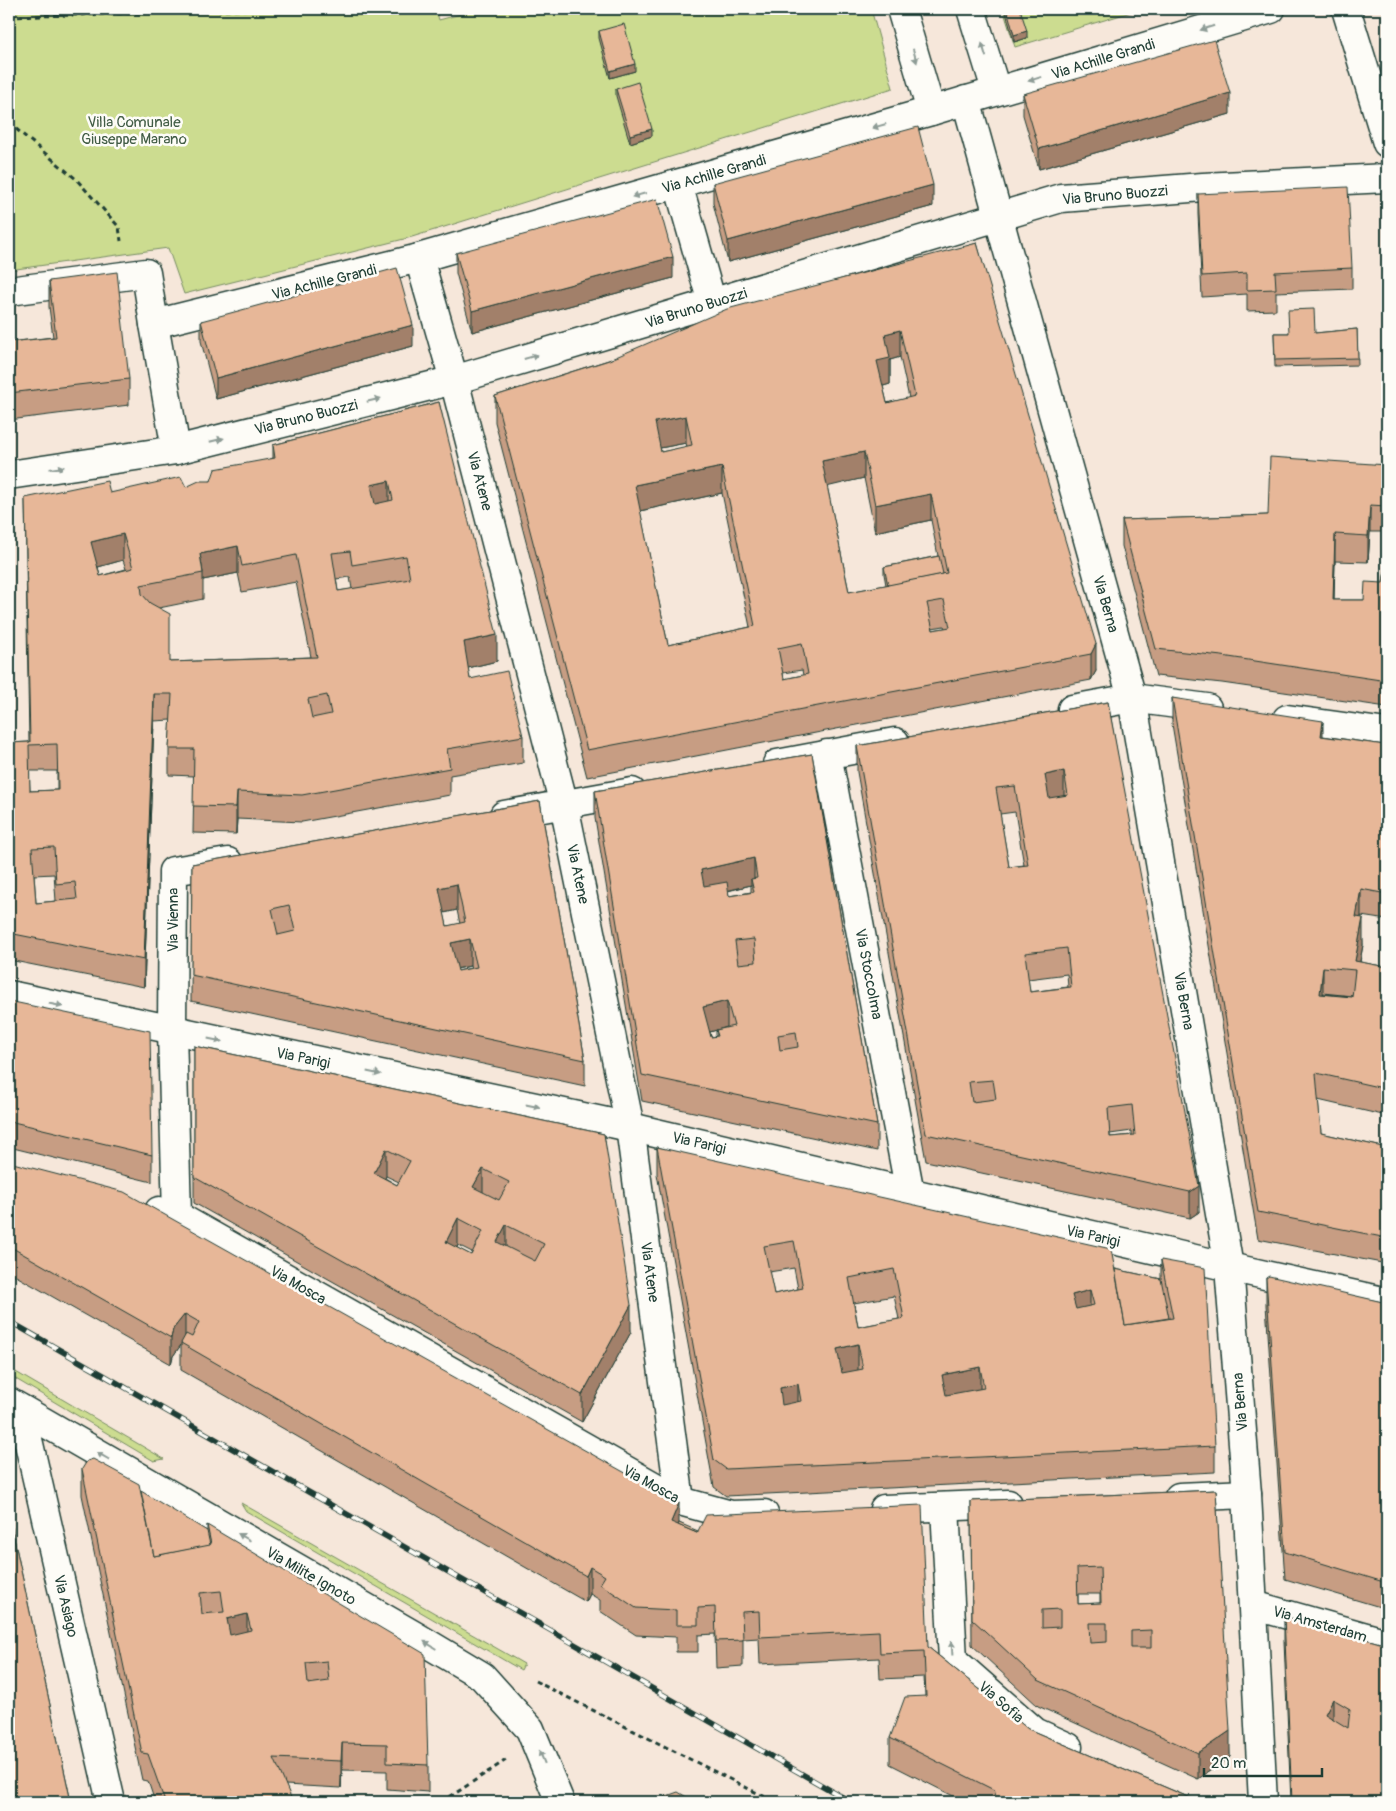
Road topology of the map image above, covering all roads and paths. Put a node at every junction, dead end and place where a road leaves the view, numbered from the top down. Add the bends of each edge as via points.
1 (263, 9) edge
2 (901, 9) edge
3 (971, 9) edge
4 (1271, 9) edge
5 (1346, 9) edge
6 (256, 10) edge
7 (9, 17) edge
8 (996, 90) junction
9 (966, 100) junction
10 (931, 111) junction
11 (9, 123) edge
12 (1387, 143) edge
13 (1387, 178) edge
14 (678, 184) junction
15 (998, 218) junction
16 (419, 258) junction
17 (127, 276) junction
18 (9, 291) edge
19 (712, 303) junction
20 (154, 324) junction
21 (454, 380) junction
22 (176, 450) junction
23 (9, 475) edge
24 (1132, 698) junction
25 (1230, 711) edge
26 (1044, 714) edge
27 (1260, 715) edge
28 (1387, 733) edge
29 (916, 738) edge
30 (827, 754) junction
31 (749, 769) edge
32 (652, 788) edge
33 (564, 804) junction
34 (476, 820) edge
35 (251, 858) edge
36 (9, 995) edge
37 (172, 1031) junction
38 (630, 1127) junction
39 (910, 1193) junction
40 (131, 1203) edge
41 (177, 1216) junction
42 (1229, 1267) junction
43 (1387, 1302) edge
44 (15, 1406) edge
45 (1247, 1494) junction
46 (1150, 1498) edge
47 (680, 1501) junction
48 (1033, 1503) edge
49 (945, 1507) junction
50 (858, 1510) edge
51 (789, 1513) edge
52 (1252, 1605) junction
53 (1387, 1643) edge
54 (528, 1677) dead end
55 (1088, 1755) edge
56 (509, 1758) dead end
57 (111, 1802) edge
58 (442, 1802) edge
59 (560, 1802) edge
60 (775, 1802) edge
61 (1263, 1802) edge

1 - 6 path
2 -> 10 street
8 -> 3 street
4 -> 8 street, Via Achille Grandi
5 - 12 street
6 - 7 path
8 - 9 street, Via Achille Grandi
9 - 10 street, Via Achille Grandi
9 - 15 street, Via Berna
10 -> 14 street, Via Achille Grandi
11 - 17 path via 76,179 119,227
13 - 15 street, Via Bruno Buozzi via 1061,198
14 -> 16 street, Via Achille Grandi
14 - 19 street
15 - 19 street, Via Bruno Buozzi
15 - 24 street, Via Berna
16 - 20 street, Via Achille Grandi
16 - 21 street, Via Atene
17 - 18 street
17 - 20 street via 146,273
21 -> 19 street, Via Bruno Buozzi
20 - 22 street
22 -> 21 street, Via Bruno Buozzi
21 - 33 street, Via Atene
23 -> 22 street, Via Bruno Buozzi
24 - 25 street
24 - 26 street
24 - 42 street, Via Berna
27 - 28 street
29 - 30 street
30 - 31 street
30 - 39 street, Via Stoccolma
32 - 33 street
33 - 34 street
33 - 38 street, Via Atene
35 - 37 street, Via Vienna via 173,871
36 -> 37 street, Via Parigi
37 -> 38 street, Via Parigi
37 - 41 street
38 - 39 street, Via Parigi
38 - 47 street, Via Atene
39 - 42 street, Via Parigi
40 - 41 street, Via Mosca
41 - 47 street, Via Mosca
42 - 43 street, Via Parigi
42 - 45 street, Via Berna
44 - 57 street, Via Asiago
59 -> 44 street, Via Milite Ignoto via 530,1729 482,1676
45 - 46 street
45 - 52 street, Via Berna
47 - 51 street, Via Mosca via 731,1515
48 - 49 street
49 - 50 street
55 -> 49 street, Via Sofia via 1035,1732 953,1660
52 - 53 street, Via Amsterdam
52 - 61 street, Via Berna
54 - 60 path
56 - 58 path

